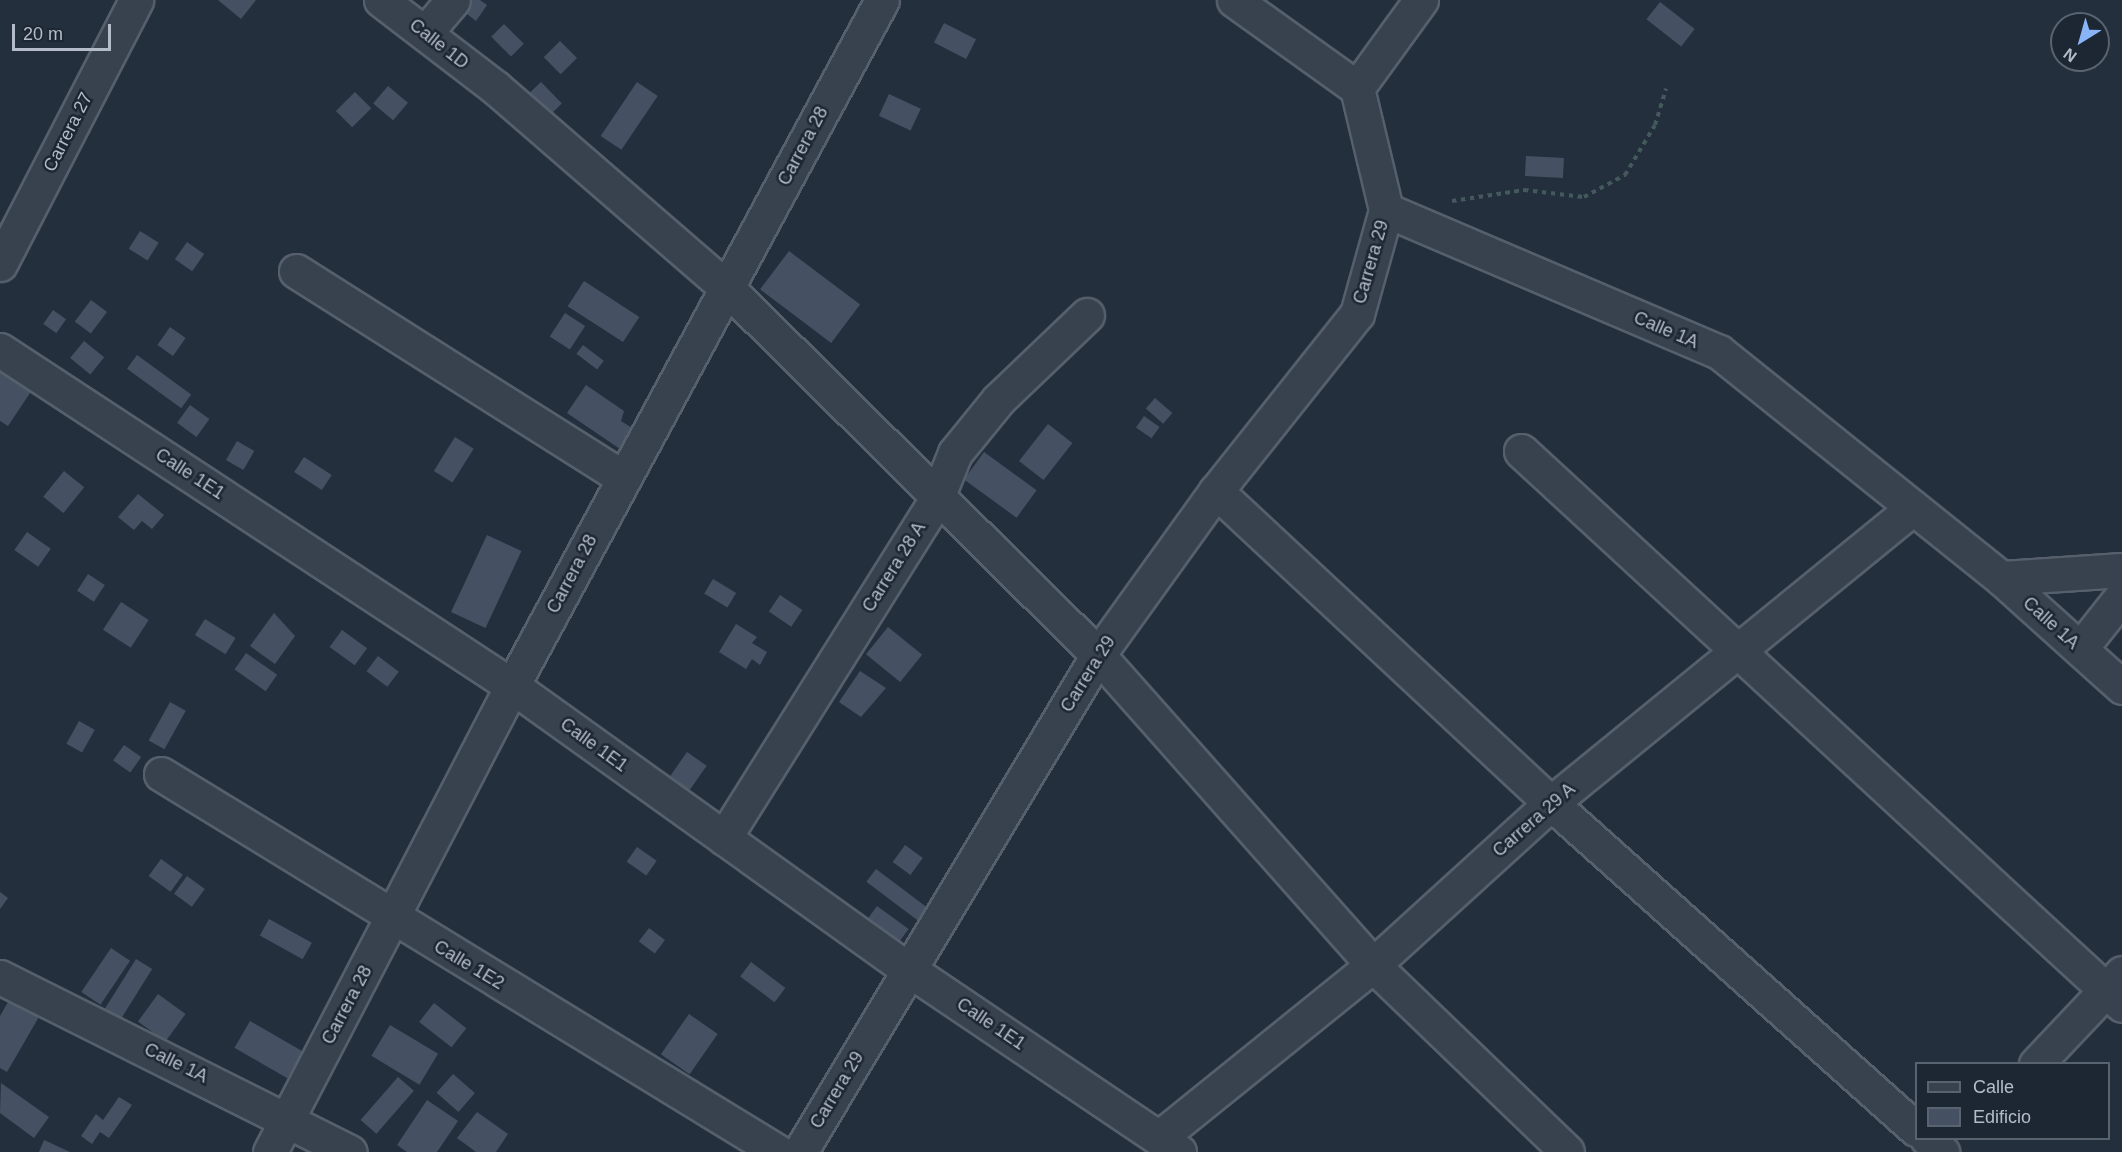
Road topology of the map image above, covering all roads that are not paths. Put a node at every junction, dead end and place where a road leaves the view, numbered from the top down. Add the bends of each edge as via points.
1 (136, 0) edge
2 (381, 0) edge
3 (453, 0) edge
4 (882, 0) edge
5 (1234, 0) edge
6 (1421, 0) edge
7 (425, 33) junction
8 (1357, 88) junction
9 (1386, 210) junction
10 (0, 264) edge
11 (296, 271) dead end
12 (727, 288) junction
13 (1086, 315) dead end
14 (0, 350) edge
15 (1521, 451) dead end
16 (624, 478) junction
17 (1216, 491) junction
18 (936, 500) junction
19 (1913, 508) junction
20 (2122, 570) edge
21 (2001, 578) junction
22 (2122, 596) edge
23 (2080, 649) junction
24 (1736, 652) junction
25 (1098, 655) junction
26 (512, 686) junction
27 (2122, 687) edge
28 (162, 774) dead end
29 (1551, 804) junction
30 (723, 838) junction
31 (393, 919) junction
32 (1373, 965) junction
33 (908, 969) junction
34 (0, 977) edge
35 (2117, 989) edge
36 (2038, 1062) edge
37 (287, 1118) junction
38 (1915, 1127) edge
39 (1929, 1140) edge
40 (1962, 1140) edge
41 (1169, 1145) edge
42 (270, 1152) edge
43 (350, 1152) edge
44 (778, 1152) edge
45 (800, 1152) edge
46 (1567, 1152) edge
47 (1942, 1152) edge
48 (1951, 1152) edge

1 - 10 street, Carrera 27
2 - 7 street, Calle 1D
3 - 7 street
4 - 12 street, Carrera 28
5 - 8 street
6 - 8 street
7 - 12 street, Calle 1D via 496,88
8 - 9 street
9 - 17 street, Carrera 29 via 1357,314
9 - 19 street, Calle 1A via 1719,352
11 - 16 street
12 - 16 street, Carrera 28
12 - 18 street, Calle 1D
13 - 18 street, Carrera 28 A via 969,435 955,453
14 - 26 street, Calle 1E1
15 - 24 street
16 - 26 street, Carrera 28
17 - 25 street, Carrera 29
17 - 29 street
18 - 25 street, Calle 1D
18 - 30 street, Carrera 28 A
19 - 21 street, Calle 1A
19 - 24 street, Carrera 29 A
20 - 21 street
21 - 23 street, Calle 1A
22 - 23 street
23 - 27 street, Calle 1A
24 - 29 street, Carrera 29 A
24 - 35 street
25 - 32 street, Calle 1D
25 - 33 street, Carrera 29
26 - 30 street, Calle 1E1
26 - 31 street, Carrera 28
28 - 31 street, Calle 1E2
29 - 32 street, Carrera 29 A
29 - 38 street
30 - 33 street, Calle 1E1
31 - 37 street, Carrera 28
31 - 44 street, Calle 1E2
32 - 41 street, Carrera 29 A
32 - 46 street, Calle 1D
33 - 41 street, Calle 1E1
33 - 45 street, Carrera 29
34 - 37 street, Calle 1A
35 - 36 street
37 - 42 street, Carrera 28
37 - 43 street, Calle 1A
39 - 47 street
40 - 48 street

